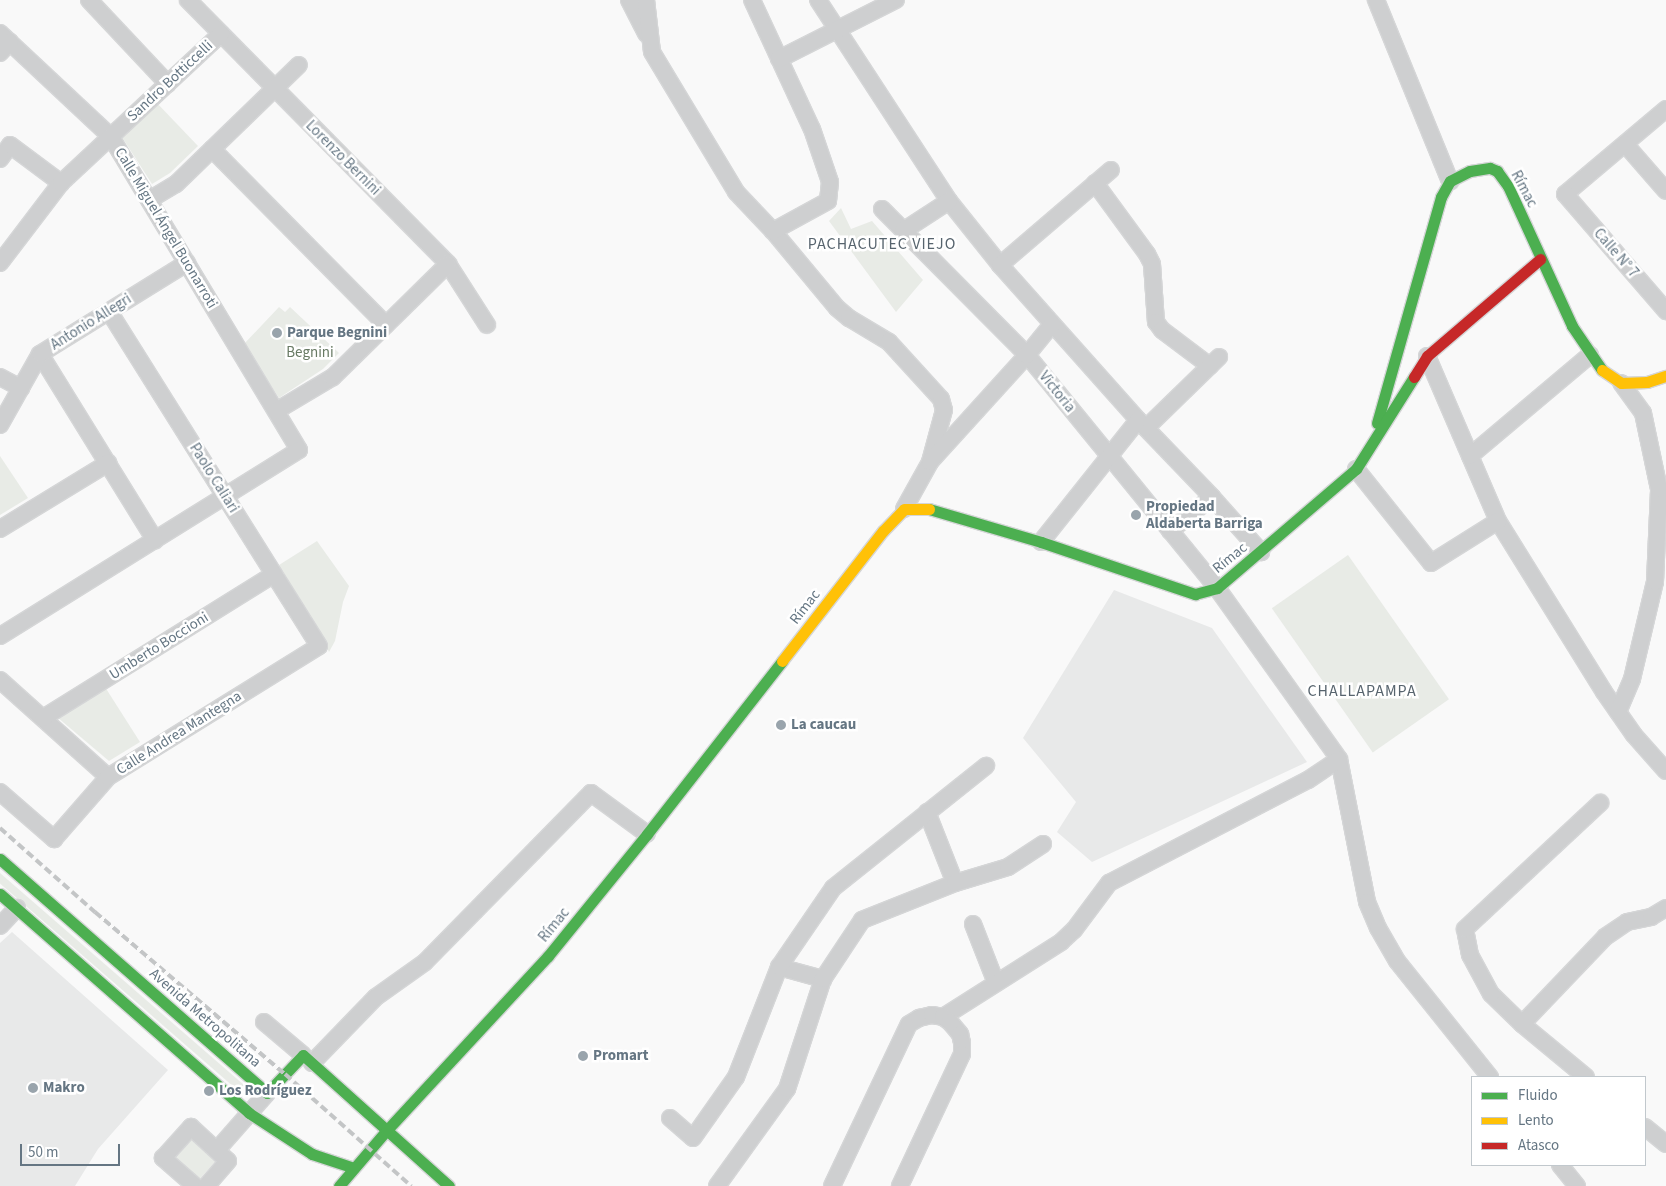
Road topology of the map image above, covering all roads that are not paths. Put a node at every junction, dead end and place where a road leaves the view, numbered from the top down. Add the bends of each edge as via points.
1 (89, 0) edge
2 (188, 0) edge
3 (629, 0) edge
4 (646, 0) edge
5 (752, 0) edge
6 (818, 0) edge
7 (896, 0) edge
8 (1376, 0) edge
9 (838, 30) junction
10 (221, 34) junction
11 (3, 43) edge
12 (651, 45) junction
13 (779, 59) junction
14 (298, 65) dead end
15 (168, 84) junction
16 (275, 88) junction
17 (1666, 109) edge
18 (110, 136) junction
19 (1625, 144) junction
20 (212, 149) junction
21 (0, 159) edge
22 (1111, 170) dead end
23 (1450, 181) junction
24 (61, 183) junction
25 (1095, 183) junction
26 (1666, 191) edge
27 (149, 200) junction
28 (949, 201) junction
29 (882, 209) dead end
30 (773, 231) junction
31 (903, 231) junction
32 (1540, 258) junction
33 (0, 263) edge
34 (187, 263) junction
35 (448, 264) junction
36 (1000, 265) junction
37 (109, 311) junction
38 (1666, 311) edge
39 (1052, 324) junction
40 (386, 325) junction
41 (487, 325) dead end
42 (40, 354) junction
43 (1590, 355) junction
44 (1027, 356) junction
45 (1427, 356) junction
46 (1666, 376) edge
47 (0, 377) edge
48 (1621, 382) junction
49 (21, 388) junction
50 (276, 411) junction
51 (1142, 424) junction
52 (0, 425) edge
53 (1369, 450) junction
54 (1108, 455) junction
55 (1470, 456) junction
56 (930, 462) junction
57 (108, 463) junction
58 (1356, 469) junction
59 (225, 496) junction
60 (1212, 497) junction
61 (904, 509) junction
62 (1498, 520) junction
63 (0, 529) edge
64 (1170, 530) junction
65 (155, 540) junction
66 (1041, 542) junction
67 (1261, 552) junction
68 (274, 574) junction
69 (1217, 588) junction
70 (0, 636) edge
71 (319, 646) joint
72 (0, 680) edge
73 (1618, 712) junction
74 (43, 718) junction
75 (1339, 759) junction
76 (986, 766) dead end
77 (1666, 772) edge
78 (108, 777) junction
79 (0, 792) edge
80 (1600, 803) dead end
81 (927, 812) junction
82 (647, 834) junction
83 (1043, 844) dead end
84 (0, 859) edge
85 (955, 883) junction
86 (0, 894) edge
87 (17, 908) junction
88 (1666, 908) edge
89 (973, 924) dead end
90 (0, 926) edge
91 (779, 967) junction
92 (823, 979) junction
93 (996, 982) junction
94 (942, 1017) junction
95 (264, 1022) dead end
96 (1522, 1024) junction
97 (307, 1059) junction
98 (1489, 1076) edge
99 (1585, 1076) edge
100 (267, 1093) junction
101 (249, 1113) junction
102 (670, 1118) dead end
103 (1646, 1127) edge
104 (386, 1131) junction
105 (1666, 1144) edge
106 (217, 1150) junction
107 (312, 1154) junction
108 (1561, 1166) edge
109 (354, 1168) junction
110 (329, 1178) edge
111 (195, 1186) edge
112 (206, 1186) edge
113 (339, 1186) edge
114 (449, 1186) edge
115 (717, 1186) edge
116 (832, 1186) edge
117 (900, 1186) edge
118 (1577, 1186) edge

1 - 15 street
2 - 10 street, Lorenzo Bernini
3 - 12 street
4 - 12 street
5 - 13 street
6 - 9 street
7 - 9 street
8 - 23 street
9 - 13 street
9 - 28 street
10 - 15 street, Sandro Botticcelli
10 - 16 street, Lorenzo Bernini
11 - 18 street, Calle Miguel Ángel Buonarroti
12 - 30 street via 652,52 736,192
13 - 30 street via 812,129 830,182 830,192 824,205
14 - 16 street
15 - 18 street, Sandro Botticcelli
16 - 20 street
16 - 35 street, Lorenzo Bernini
17 - 19 street
18 - 24 street, Sandro Botticcelli
18 - 27 street, Calle Miguel Ángel Buonarroti
19 - 26 street
19 - 38 street, Calle N° 7 via 1565,194
20 - 27 street via 176,184
20 - 40 street
21 - 24 street via 10,145
22 - 25 street
23 - 32 street, Rímac via 1470,171 1490,168 1497,171 1508,186
23 - 53 street, Rímac via 1441,197
24 - 33 street, Sandro Botticcelli
25 - 36 street
25 - 51 street via 1152,264 1156,322 1162,330 1215,361
27 - 34 street, Calle Miguel Ángel Buonarroti
28 - 31 street
28 - 36 street
29 - 31 street, Victoria
30 - 56 street via 837,308 889,342 941,399 944,410
31 - 44 street, Victoria
32 - 43 street via 1572,326
32 - 45 street, Rímac
34 - 37 street, Antonio Allegri
34 - 50 street, Calle Miguel Ángel Buonarroti
35 - 40 street
35 - 41 street, Lorenzo Bernini
36 - 39 street
37 - 42 street, Antonio Allegri
37 - 59 street, Paolo Caliari
39 - 44 street
39 - 51 street
40 - 50 street via 333,377
42 - 49 street, Antonio Allegri
42 - 57 street
43 - 48 street via 1603,371
43 - 55 street
44 - 54 street, Victoria
44 - 56 street
45 - 53 street, Rímac
45 - 55 street
46 - 48 street via 1647,382
47 - 49 street
48 - 73 street via 1643,413 1659,489 1655,582 1632,679
49 - 52 street, Antonio Allegri
50 - 59 street, Calle Miguel Ángel Buonarroti via 299,450
51 - 54 street
51 - 60 street
53 - 58 street, Rímac
54 - 64 street, Victoria
54 - 66 street
55 - 62 street
56 - 61 street
57 - 63 street
57 - 65 street
58 - 62 street via 1431,563
58 - 67 street, Rímac
59 - 65 street
59 - 68 street, Paolo Caliari
60 - 64 street
60 - 67 street
61 - 66 street, Rímac via 928,509
61 - 82 street, Rímac via 882,531
62 - 73 street
64 - 69 street, Victoria
65 - 70 street
66 - 69 street, Rímac via 1195,594
67 - 69 street, Rímac
68 - 71 street, Paolo Caliari
68 - 74 street, Umberto Boccioni
69 - 75 street, Victoria
71 - 78 street, Calle Andrea Mantegna
72 - 74 street
73 - 77 street
74 - 78 street
75 - 93 street via 1308,780 1109,883 1074,930 1061,942
75 - 98 street via 1367,902 1378,928 1397,960
76 - 81 street
78 - 79 street, Calle Andrea Mantegna via 54,839
80 - 96 street via 1466,929 1470,956 1492,994
81 - 85 street
81 - 91 street via 833,888
82 - 97 street via 591,792 425,962 376,997
82 - 104 street, Rímac via 548,956
83 - 85 street via 1008,867
84 - 100 street, Avenida Metropolitana
85 - 92 street via 862,920
86 - 87 street
87 - 90 street
87 - 101 street
88 - 96 street via 1650,917 1627,922 1605,937
89 - 93 street
91 - 92 street
91 - 102 street via 736,1076 693,1138
92 - 115 street via 787,1089
93 - 94 street
94 - 116 street via 932,1015 909,1024
94 - 117 street via 960,1034 962,1054
95 - 97 street
96 - 99 street
97 - 100 street
97 - 104 street
100 - 101 street
101 - 106 street
101 - 107 street
103 - 105 street
104 - 109 street, Rímac
104 - 114 street
106 - 111 street via 191,1127 163,1158
106 - 112 street via 228,1161
107 - 109 street
107 - 110 street
108 - 118 street
109 - 113 street, Rímac

